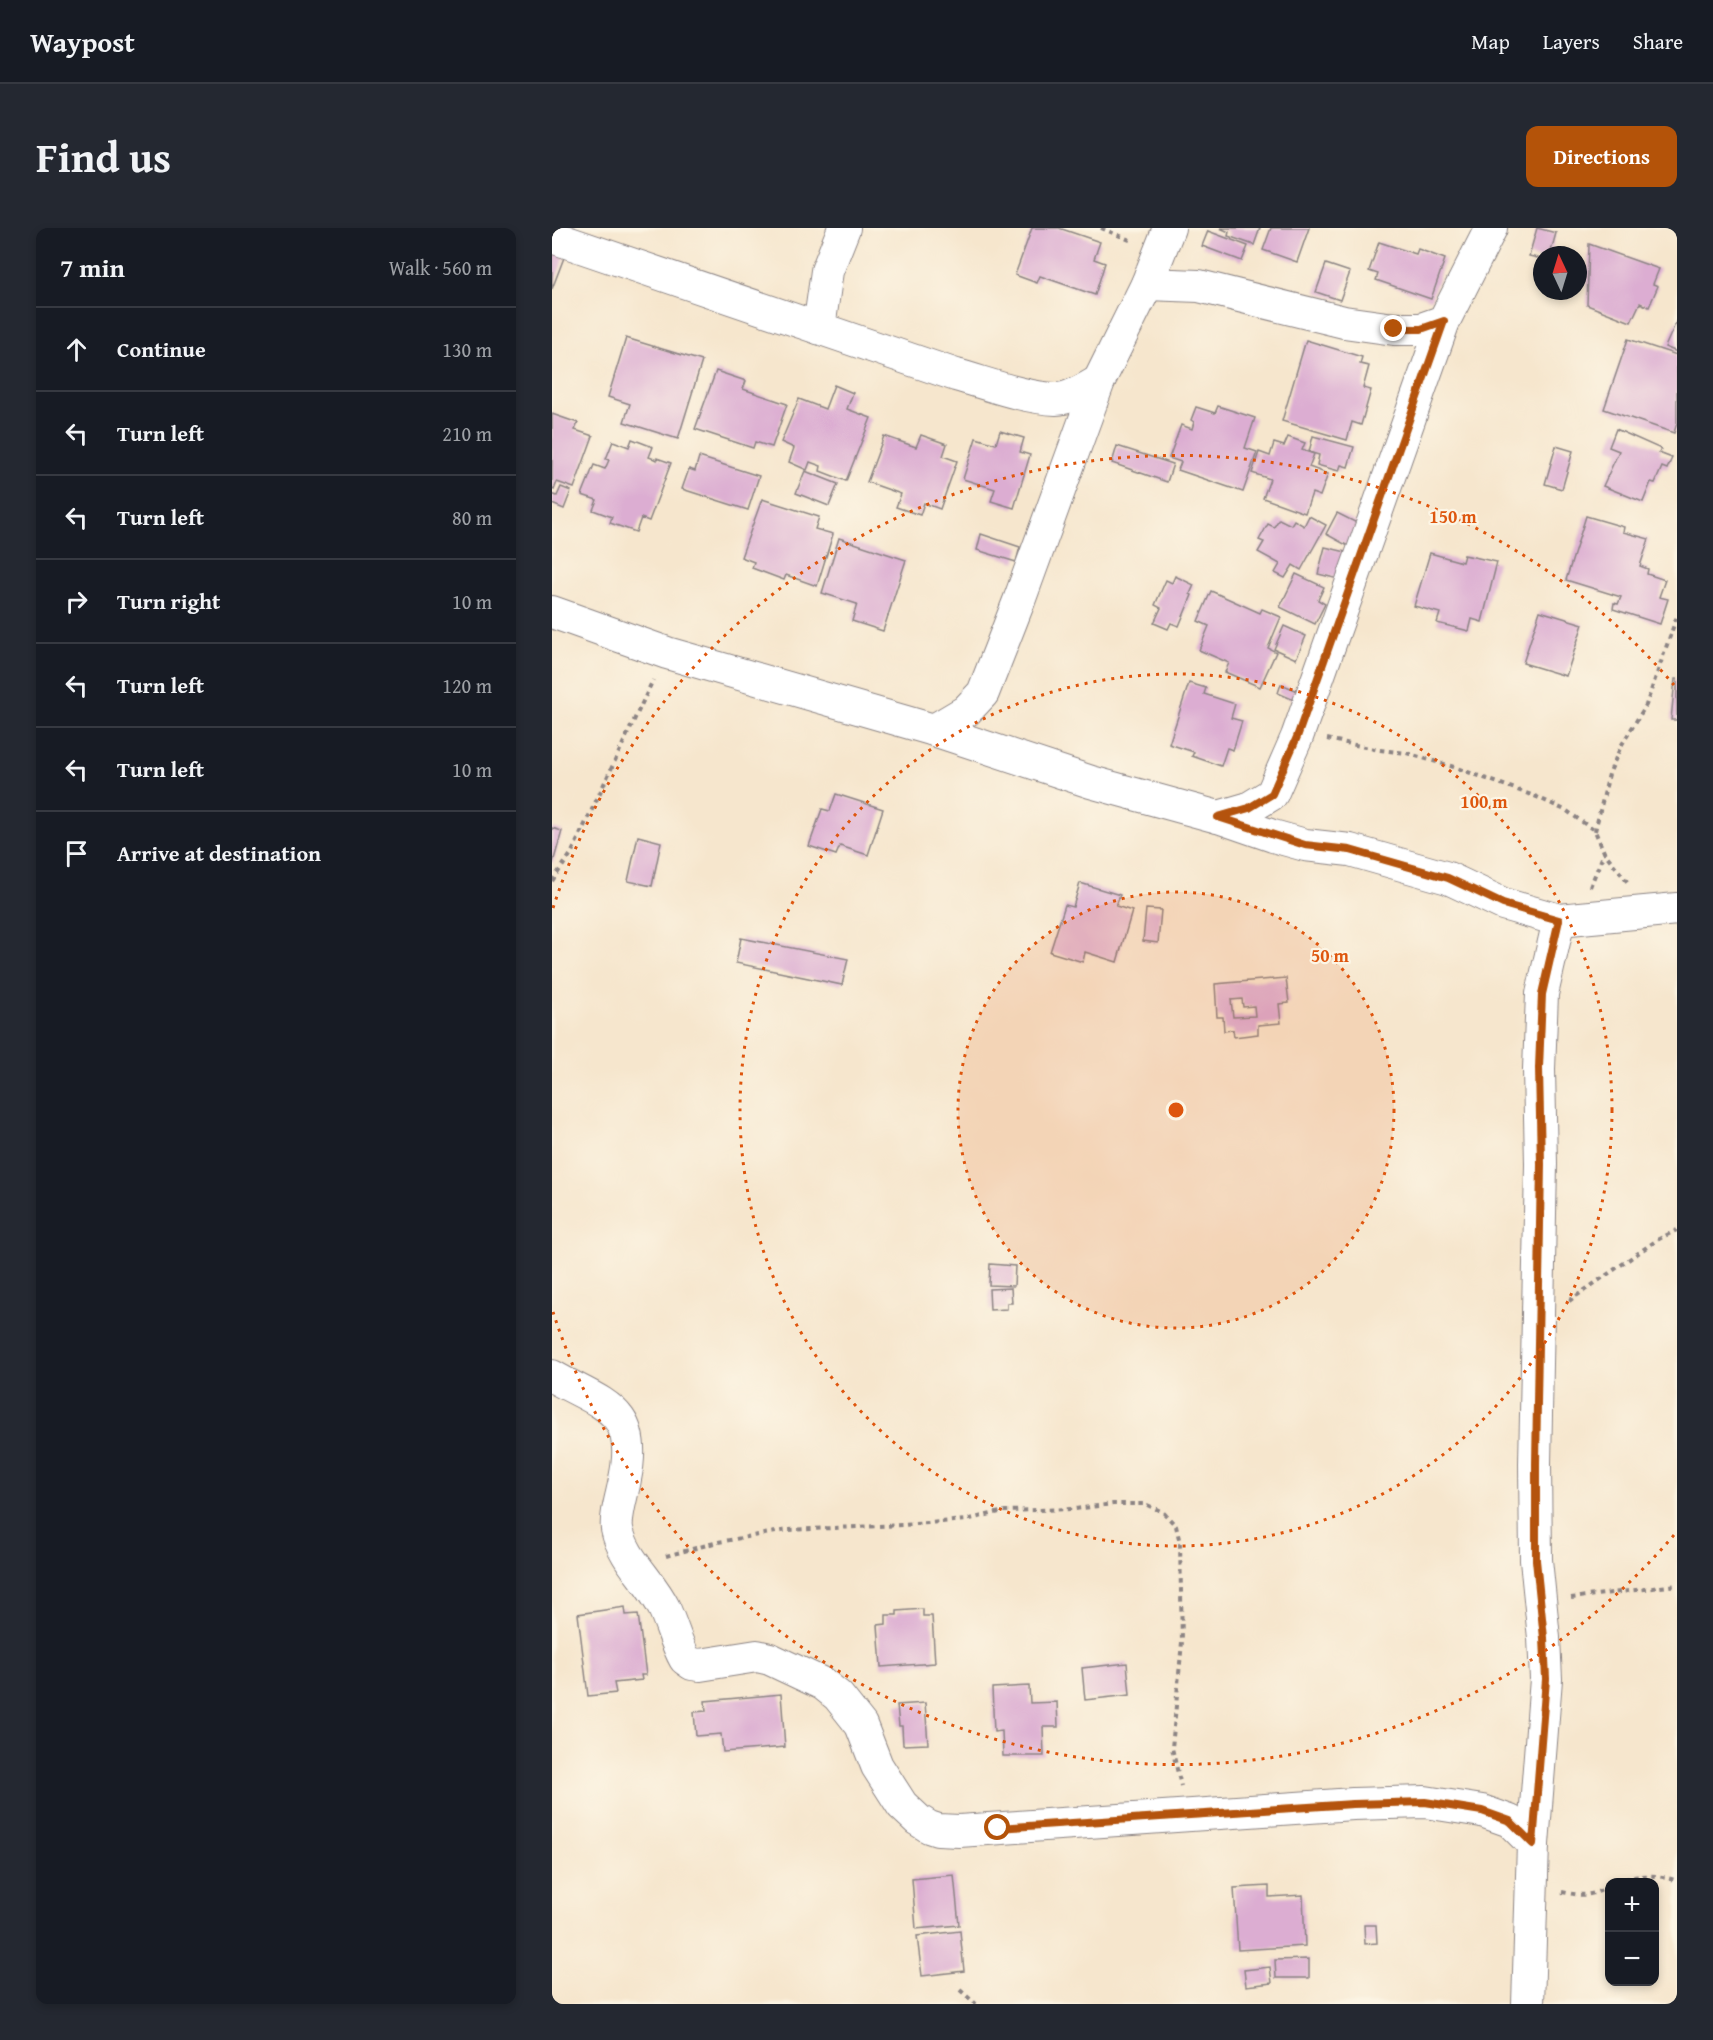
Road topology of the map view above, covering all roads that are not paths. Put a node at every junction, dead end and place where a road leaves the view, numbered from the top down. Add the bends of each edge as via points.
1 (844, 228) edge
2 (1169, 228) edge
3 (1491, 228) edge
4 (552, 237) edge
5 (1148, 284) junction
6 (1444, 321) junction
7 (819, 328) junction
8 (1099, 381) junction
9 (552, 612) edge
10 (983, 693) junction
11 (934, 730) junction
12 (991, 748) junction
13 (1218, 817) junction
14 (1663, 910) edge
15 (1559, 920) junction
16 (552, 1376) edge
17 (1533, 1844) junction
18 (1528, 2004) edge

1 - 7 street via 827,271
2 - 5 street
3 - 6 street
4 - 7 street
5 - 6 street via 1199,286 1344,322 1384,328 1421,329
5 - 8 street
6 - 13 street via 1297,737 1272,794 1249,808
7 - 8 street via 1021,393 1058,399
8 - 10 street
9 - 11 street via 667,653
10 - 11 street via 966,711
10 - 12 street
11 - 12 street
12 - 13 street via 1091,782
13 - 15 street via 1305,845 1350,850 1448,878 1503,904
14 - 15 street
15 - 17 street via 1542,994 1539,1068 1536,1560 1546,1679
16 - 17 street via 598,1400 621,1418 627,1433 627,1470 617,1528 634,1564 663,1607 685,1659 700,1665 757,1656 823,1684 861,1725 877,1766 902,1805 928,1827 959,1831 1425,1802 1482,1811 1510,1821
17 - 18 street

